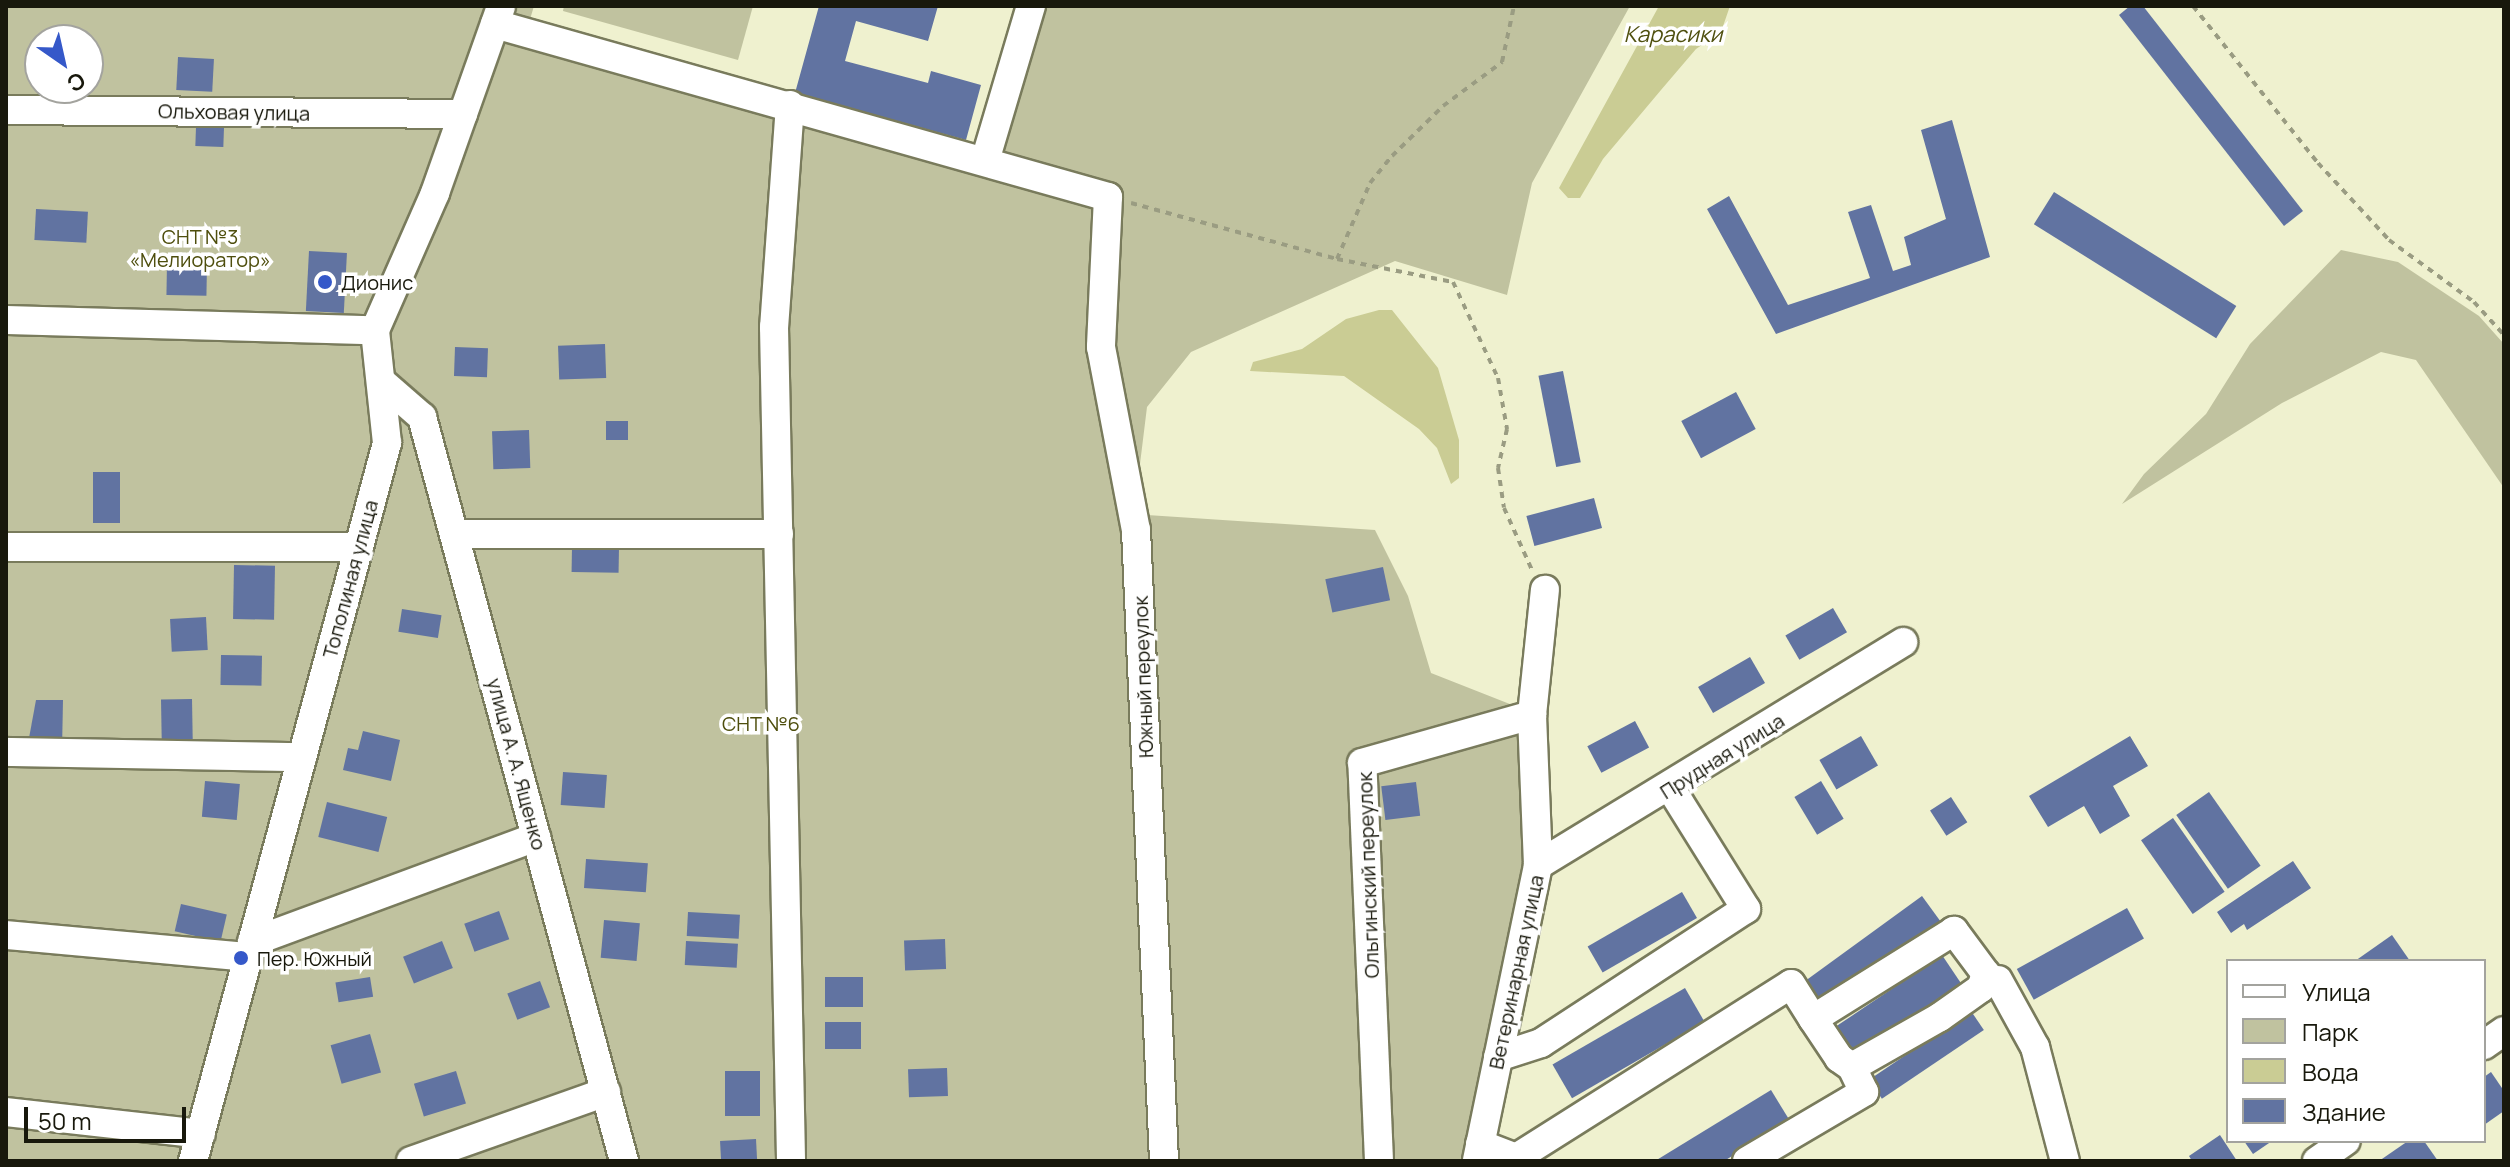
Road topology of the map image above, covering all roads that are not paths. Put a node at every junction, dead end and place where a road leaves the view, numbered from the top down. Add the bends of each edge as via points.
1 (1031, 6) edge
2 (499, 15) edge
3 (790, 105) junction
4 (6, 110) edge
5 (463, 114) junction
6 (985, 161) junction
7 (6, 320) edge
8 (375, 330) junction
9 (383, 383) junction
10 (454, 534) junction
11 (779, 534) junction
12 (6, 547) edge
13 (359, 547) junction
14 (1545, 590) road end
15 (1903, 642) dead end
16 (1532, 715) junction
17 (6, 752) edge
18 (302, 757) junction
19 (1671, 789) junction
20 (536, 837) junction
21 (1538, 865) junction
22 (6, 935) edge
23 (251, 950) junction
24 (1998, 980) dead end
25 (1813, 1019) junction
26 (2504, 1031) edge
27 (2486, 1044) edge
28 (1498, 1057) junction
29 (1852, 1067) junction
30 (606, 1092) junction
31 (6, 1112) edge
32 (2343, 1143) edge
33 (197, 1148) edge
34 (1480, 1155) edge
35 (2320, 1160) edge
36 (411, 1161) edge
37 (624, 1161) edge
38 (791, 1161) edge
39 (1164, 1161) edge
40 (1379, 1161) edge
41 (1747, 1161) edge
42 (2065, 1161) edge

1 - 6 street
2 - 3 street
2 - 5 street
3 - 6 street
3 - 11 street via 774,327
4 - 5 street, Ольховая улица
5 - 8 street
6 - 39 street, Южный переулок via 1108,197 1101,347 1136,530
7 - 8 street
8 - 9 street, Тополиная улица
9 - 10 street, улица А. А. Ященко via 422,417
9 - 13 street, Тополиная улица via 387,443
10 - 11 street
10 - 20 street, улица А. А. Ященко
11 - 38 street
12 - 13 street
13 - 18 street, Тополиная улица
14 - 16 street, Ветеринарная улица
15 - 19 street, Прудная улица
16 - 21 street, Ветеринарная улица
16 - 40 street, Ольгинский переулок via 1362,763
17 - 18 street
18 - 23 street, Тополиная улица
19 - 21 street, Прудная улица
19 - 28 street via 1746,909 1541,1043
20 - 23 street
20 - 30 street, улица А. А. Ященко
21 - 28 street, Ветеринарная улица
22 - 23 street
23 - 33 street, Тополиная улица
24 - 42 street via 2035,1047
25 - 29 street
25 - 29 street via 1954,931 1976,955 1986,974 1981,988
25 - 34 street via 1791,984 1516,1158
26 - 27 street
28 - 34 street, Ветеринарная улица
29 - 41 street via 1864,1092
30 - 36 street
30 - 37 street, улица А. А. Ященко
31 - 33 street
32 - 35 street

